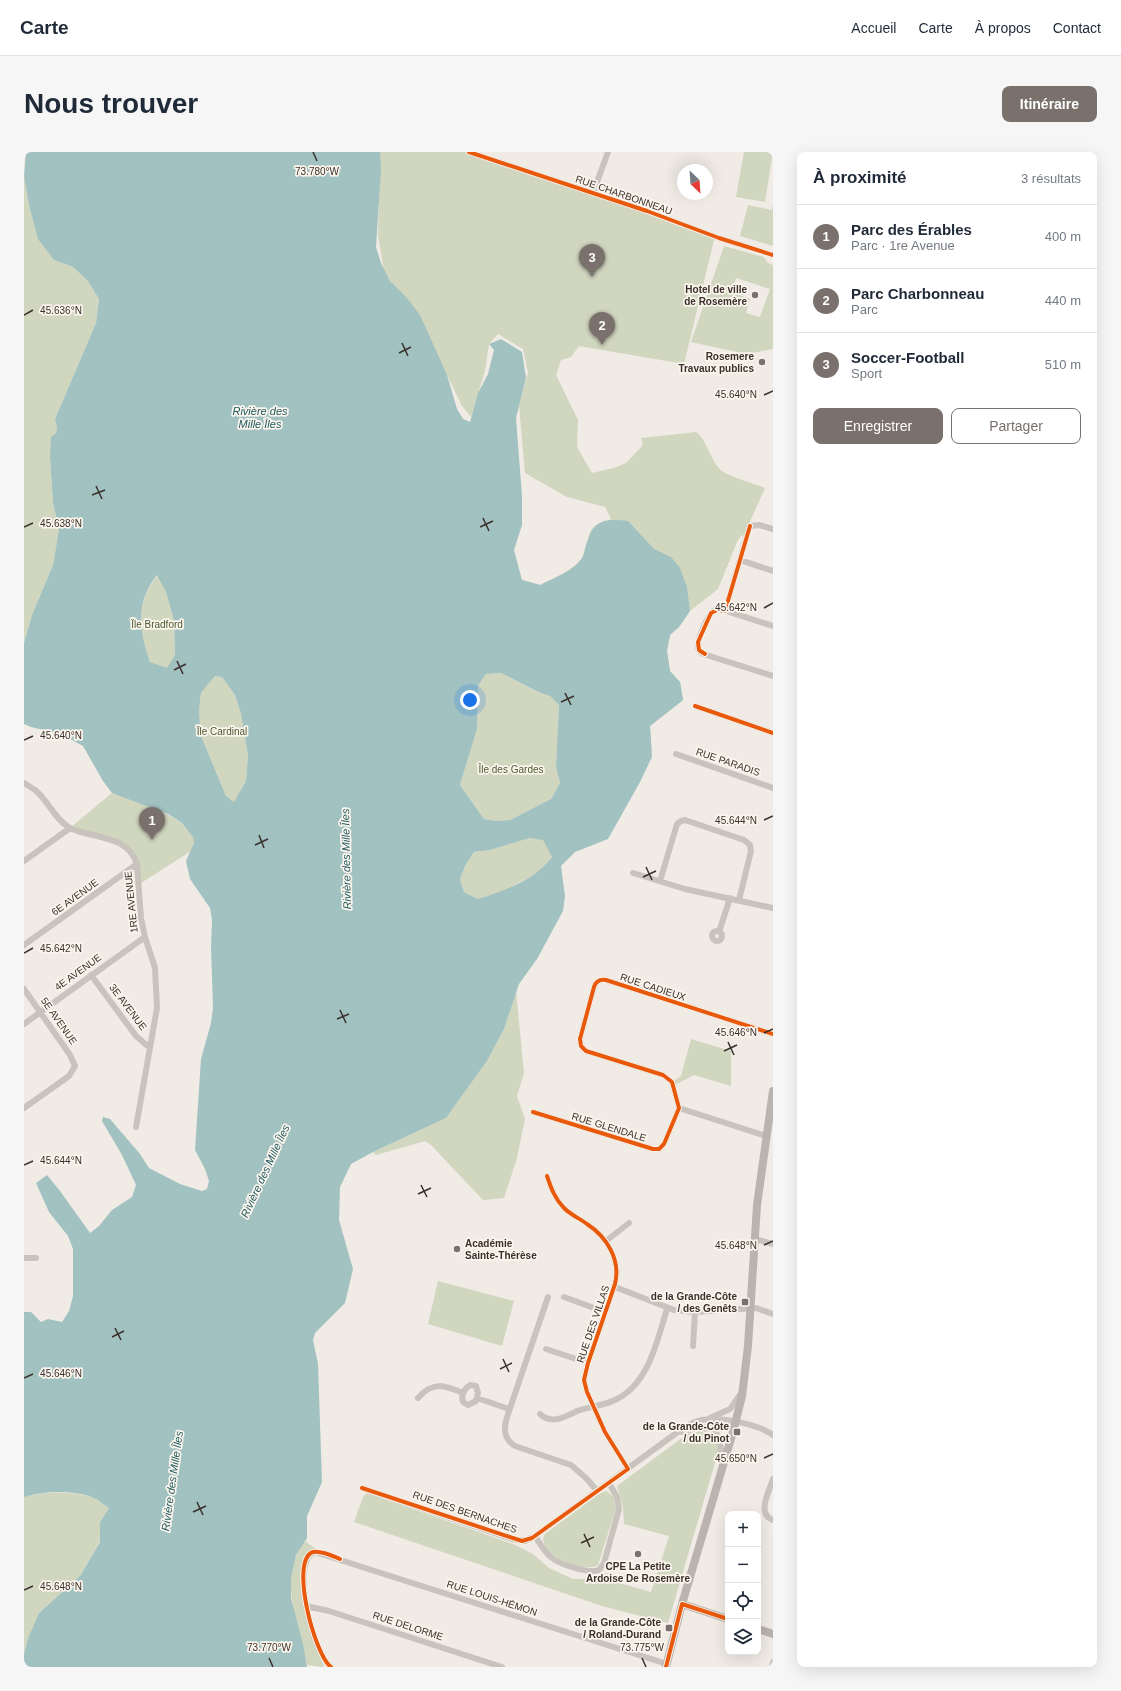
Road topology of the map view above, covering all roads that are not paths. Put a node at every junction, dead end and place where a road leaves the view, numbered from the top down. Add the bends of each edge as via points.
1 (469, 152) edge
2 (608, 152) edge
3 (593, 193) junction
4 (773, 255) edge
5 (773, 529) edge
6 (740, 560) junction
7 (773, 571) edge
8 (725, 611) junction
9 (773, 626) edge
10 (773, 676) edge
11 (695, 706) dead end
12 (773, 733) edge
13 (676, 754) dead end
14 (24, 783) edge
15 (773, 788) edge
16 (70, 828) junction
17 (24, 861) edge
18 (137, 864) junction
19 (634, 874) dead end
20 (660, 881) junction
21 (730, 898) junction
22 (739, 900) junction
23 (773, 908) edge
24 (719, 932) dead end
25 (145, 937) junction
26 (24, 945) edge
27 (91, 975) junction
28 (24, 989) edge
29 (40, 1012) junction
30 (24, 1024) edge
31 (773, 1034) edge
32 (150, 1048) junction
33 (773, 1091) edge
34 (24, 1108) edge
35 (679, 1108) junction
36 (533, 1112) dead end
37 (136, 1127) dead end
38 (766, 1136) junction
39 (547, 1176) dead end
40 (629, 1223) dead end
41 (754, 1239) junction
42 (606, 1241) junction
43 (773, 1244) edge
44 (24, 1258) edge
45 (36, 1258) dead end
46 (615, 1287) junction
47 (548, 1297) dead end
48 (564, 1297) dead end
49 (667, 1309) junction
50 (750, 1309) junction
51 (605, 1312) junction
52 (695, 1312) junction
53 (773, 1314) edge
54 (693, 1346) dead end
55 (546, 1349) dead end
56 (588, 1363) junction
57 (743, 1390) junction
58 (463, 1393) junction
59 (418, 1398) dead end
60 (477, 1398) junction
61 (594, 1407) junction
62 (509, 1409) junction
63 (540, 1414) dead end
64 (707, 1419) junction
65 (736, 1422) junction
66 (674, 1434) junction
67 (773, 1435) edge
68 (722, 1468) junction
69 (628, 1469) junction
70 (773, 1480) edge
71 (609, 1483) junction
72 (362, 1488) dead end
73 (597, 1491) junction
74 (773, 1520) edge
75 (535, 1536) junction
76 (682, 1604) junction
77 (306, 1606) junction
78 (725, 1618) edge
79 (761, 1630) edge
80 (773, 1634) edge
81 (773, 1662) edge
82 (666, 1665) edge
83 (329, 1666) edge
84 (502, 1667) edge
85 (772, 1667) edge

1 - 3 street, RUE CHARBONNEAU
2 - 3 street
3 - 4 street, RUE CHARBONNEAU
5 - 6 street via 750,526
6 - 7 street
6 - 8 street
8 - 9 street
8 - 10 street via 715,610 709,616 698,644 700,650 705,654
11 - 12 street
13 - 15 street, RUE PARADIS
14 - 16 street, 1RE AVENUE via 35,790 58,818
16 - 17 street
16 - 18 street, 1RE AVENUE via 105,838 127,848
18 - 25 street, 1RE AVENUE
18 - 26 street, 6E AVENUE
19 - 20 street
20 - 21 street
20 - 22 street via 677,826 685,820 744,840 750,845 751,851
21 - 22 street
21 - 24 street
22 - 23 street
25 - 27 street, 4E AVENUE
25 - 32 street, 1RE AVENUE via 155,968 157,1008
27 - 29 street, 4E AVENUE
27 - 32 street, 3E AVENUE via 136,1036
28 - 29 street, 5E AVENUE
29 - 30 street, 4E AVENUE
29 - 34 street, 5E AVENUE via 75,1066 69,1076
31 - 35 street, RUE CADIEUX via 606,980 598,982 594,987 580,1039 582,1047 588,1052 666,1076 673,1084
32 - 37 street, 1RE AVENUE
33 - 38 main road
35 - 36 street, RUE GLENDALE via 664,1144 655,1149
35 - 38 street
38 - 41 main road
39 - 42 street, RUE DES VILLAS via 552,1191 563,1207 595,1229
40 - 42 street
41 - 43 street
41 - 50 main road
42 - 46 street, RUE DES VILLAS via 616,1267
44 - 45 street
46 - 49 street, RUE DES VILLAS
46 - 51 street, RUE DES VILLAS
47 - 62 street
48 - 51 street, RUE DES VILLAS
49 - 52 street, RUE DES VILLAS
49 - 61 street via 652,1354 636,1384 620,1398
50 - 52 street, RUE DES VILLAS
50 - 53 street, RUE DES VILLAS via 756,1308
50 - 57 main road
51 - 56 street, RUE DES VILLAS
52 - 54 street
55 - 56 street, RUE DES VILLAS
56 - 61 street, RUE DES VILLAS via 584,1383
57 - 64 street, RUE DES BERNACHES via 728,1411
57 - 65 main road
58 - 59 street via 445,1386 437,1386
58 - 60 street via 462,1400 467,1405 472,1404
58 - 60 street via 468,1386 474,1385 478,1390
60 - 62 street
61 - 63 street via 553,1420 545,1419
61 - 69 street, RUE DES VILLAS via 610,1441
62 - 73 street via 504,1430 509,1441 521,1448 571,1465
64 - 65 street, RUE DES BERNACHES
64 - 66 street, RUE DES BERNACHES via 694,1422
65 - 67 street, RUE DES BERNACHES via 763,1429
65 - 68 main road
66 - 68 street, RUE DES BERNACHES via 699,1427 712,1430 720,1442
66 - 69 street, RUE DES BERNACHES
68 - 76 main road
69 - 71 street, RUE DES BERNACHES
70 - 74 street via 764,1510 767,1517
71 - 73 street, RUE DES BERNACHES
71 - 75 street via 617,1497 619,1509 604,1563 599,1570 590,1572 557,1561 548,1554
72 - 75 street, RUE DES BERNACHES via 516,1540 525,1541
73 - 75 street, RUE DES BERNACHES
76 - 78 main road
76 - 82 main road
77 - 82 street, RUE LOUIS-HÉMON via 304,1575 307,1558 318,1552
77 - 83 street via 319,1647
77 - 84 street, RUE DELORME via 329,1611
79 - 80 main road
81 - 85 street

